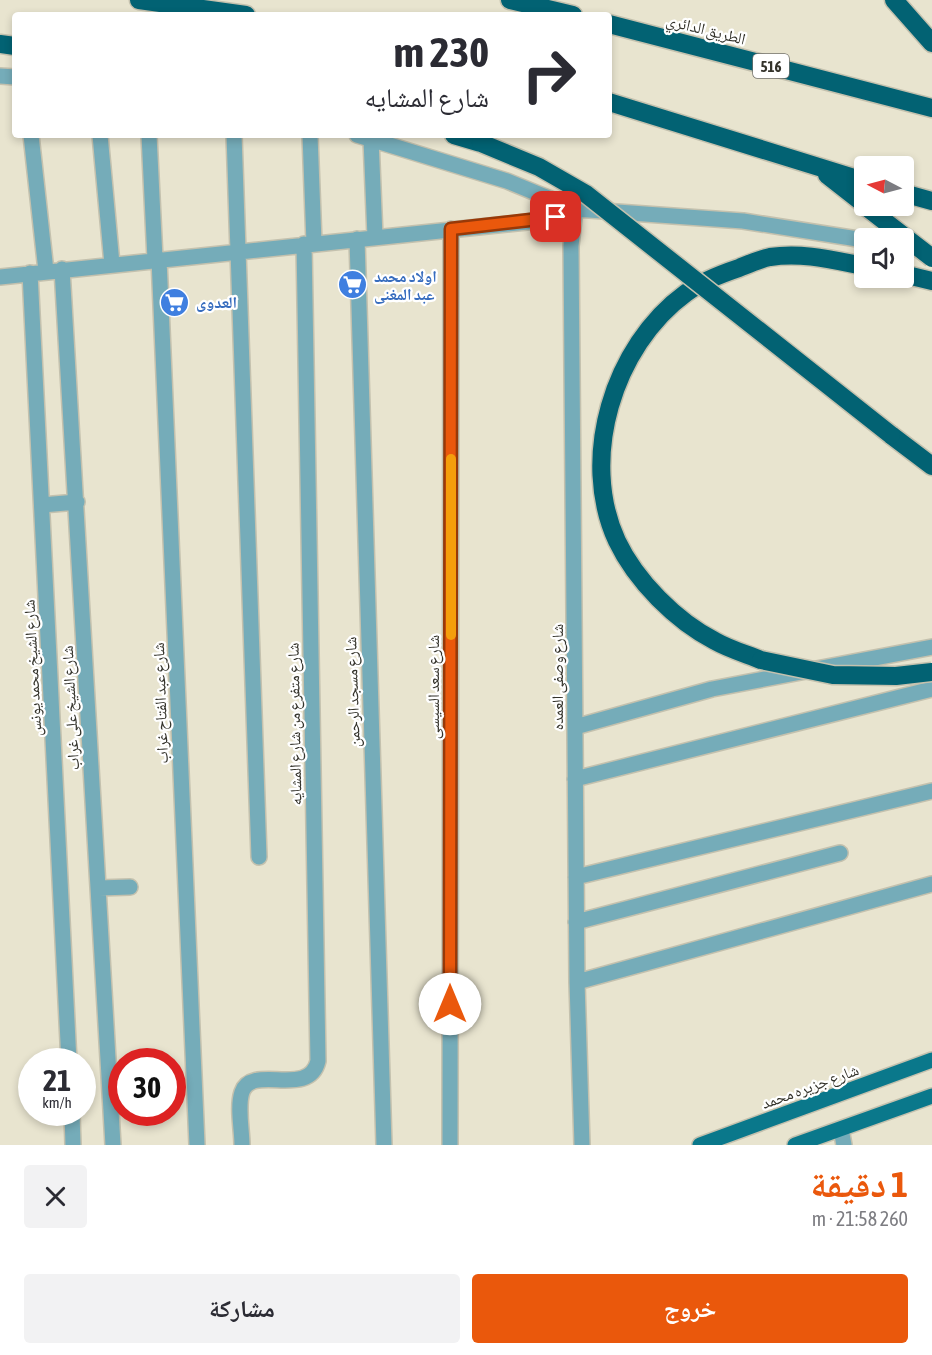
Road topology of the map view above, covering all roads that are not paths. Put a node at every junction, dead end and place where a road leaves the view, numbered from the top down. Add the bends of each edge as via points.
1 (138, 0) edge
2 (510, 0) edge
3 (894, 0) edge
4 (224, 12) edge
5 (560, 12) edge
6 (612, 25) edge
7 (932, 43) edge
8 (612, 103) edge
9 (932, 108) edge
10 (31, 138) edge
11 (100, 138) edge
12 (149, 138) edge
13 (234, 138) edge
14 (310, 138) edge
15 (364, 138) edge
16 (367, 138) edge
17 (464, 138) edge
18 (819, 168) junction
19 (854, 179) edge
20 (854, 196) edge
21 (914, 196) edge
22 (932, 201) edge
23 (575, 209) junction
24 (879, 216) edge
25 (451, 229) junction
26 (375, 237) junction
27 (854, 238) edge
28 (357, 239) junction
29 (309, 243) junction
30 (237, 251) junction
31 (914, 252) edge
32 (932, 257) edge
33 (157, 259) junction
34 (112, 264) junction
35 (854, 264) edge
36 (62, 269) junction
37 (46, 271) junction
38 (30, 273) junction
39 (0, 277) edge
40 (914, 277) edge
41 (932, 281) edge
42 (932, 466) edge
43 (77, 502) junction
44 (42, 504) junction
45 (932, 647) edge
46 (932, 672) edge
47 (932, 689) edge
48 (575, 727) junction
49 (575, 779) junction
50 (932, 790) edge
51 (840, 853) dead end
52 (259, 857) dead end
53 (576, 877) junction
54 (932, 884) edge
55 (130, 887) dead end
56 (99, 888) junction
57 (576, 922) junction
58 (576, 982) junction
59 (68, 1048) edge
60 (932, 1060) edge
61 (932, 1096) edge
62 (72, 1126) edge
63 (842, 1129) junction
64 (799, 1144) edge
65 (73, 1145) edge
66 (113, 1145) edge
67 (197, 1145) edge
68 (242, 1145) edge
69 (384, 1145) edge
70 (450, 1145) edge
71 (582, 1145) edge
72 (700, 1145) edge
73 (844, 1145) edge

1 - 4 highway
2 - 5 highway
3 - 7 highway
6 - 9 highway, الطريق الدائري / 516
8 - 18 highway
10 - 37 street
11 - 34 street
12 - 33 street, شارع عبد الفتاح غراب
13 - 30 street
14 - 29 street
15 - 26 street
16 - 23 street via 507,181
17 - 42 highway, bridge via 539,167 586,194
18 - 19 highway
18 - 20 highway
21 - 22 highway
23 - 25 street via 537,221
23 - 27 street via 743,221
23 - 48 street, شارع وصفى العمده via 571,246
24 - 32 highway, bridge
25 - 26 street
25 - 70 street, شارع سعد السيسى
26 - 28 street
28 - 29 street
28 - 69 street, شارع مسجد الرحمن
29 - 30 street
29 - 68 street, شارع متفرع من شارع المشايه via 318,1061 305,1078 247,1085 241,1095
30 - 33 street
30 - 52 street
31 - 32 street
33 - 34 street
33 - 67 street, شارع عبد الفتاح غراب
34 - 36 street
35 - 46 highway, bridge via 816,256 769,257 707,281 686,293 656,320 635,348 605,422 601,472 607,515 636,572 669,609 714,641 761,660 833,675
36 - 37 street
36 - 43 street, شارع الشيخ على غراب
37 - 38 street
38 - 39 street
38 - 44 street, شارع الشيخ محمد يونس
40 - 41 highway
43 - 44 street
43 - 56 street, شارع الشيخ على غراب
44 - 59 street, شارع الشيخ محمد يونس
45 - 48 street via 712,688
47 - 49 street
48 - 49 street, شارع وصفى العمده
49 - 53 street, شارع وصفى العمده
50 - 53 street
51 - 57 street
53 - 57 street, شارع وصفى العمده
54 - 58 street
55 - 56 street
56 - 66 street, شارع الشيخ على غراب
57 - 58 street, شارع وصفى العمده
58 - 71 street, شارع وصفى العمده
60 - 72 main road, شارع جزيره محمد
61 - 63 main road
62 - 65 street
63 - 64 main road
63 - 73 street

